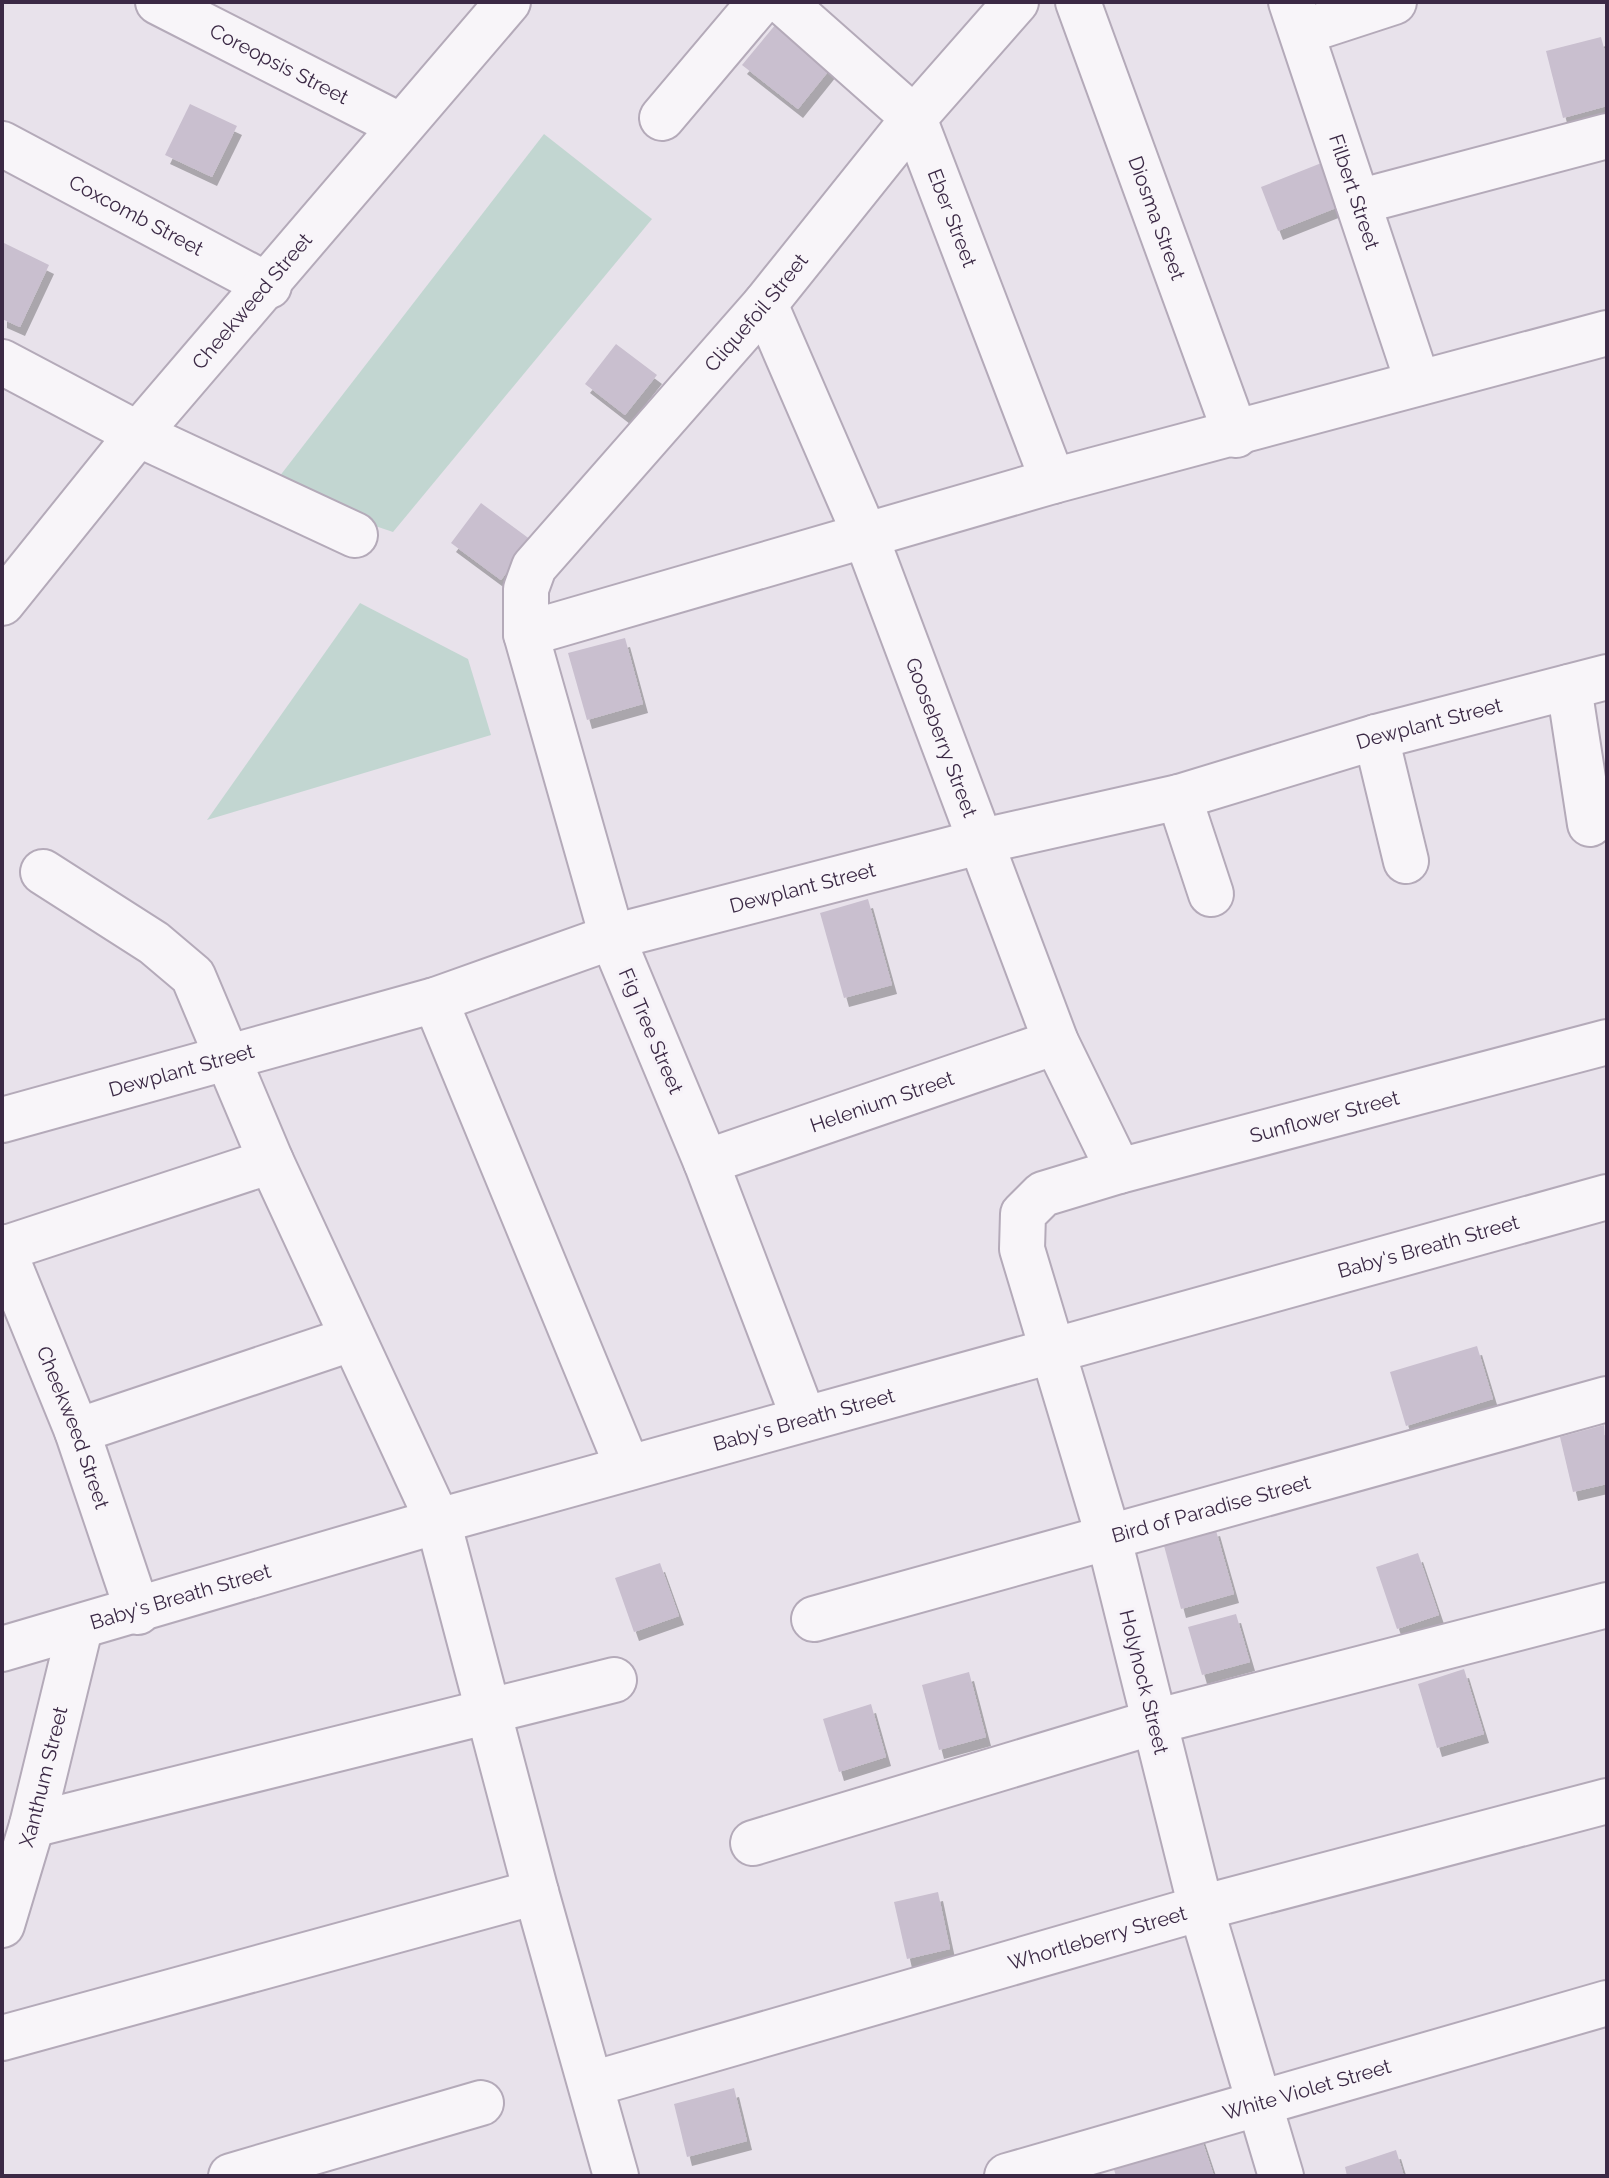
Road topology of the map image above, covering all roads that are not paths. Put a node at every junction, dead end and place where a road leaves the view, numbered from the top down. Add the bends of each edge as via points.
1 (158, 2) edge
2 (508, 2) edge
3 (760, 2) edge
4 (783, 2) edge
5 (1016, 2) edge
6 (1078, 2) edge
7 (1394, 2) edge
8 (1296, 17) edge
9 (662, 118) dead end
10 (914, 118) junction
11 (401, 126) junction
12 (1607, 136) edge
13 (2, 144) edge
14 (1358, 202) junction
15 (269, 286) junction
16 (765, 304) junction
17 (1607, 333) edge
18 (2, 362) edge
19 (1418, 383) junction
20 (138, 434) junction
21 (1236, 435) junction
22 (1053, 481) junction
23 (355, 535) dead end
24 (866, 537) junction
25 (5, 594) edge
26 (526, 634) junction
27 (1588, 682) edge
28 (1376, 737) junction
29 (1179, 797) junction
30 (1590, 824) dead end
31 (983, 841) junction
32 (1406, 861) dead end
33 (43, 872) dead end
34 (1211, 894) dead end
35 (612, 937) junction
36 (435, 1000) junction
37 (1056, 1042) junction
38 (1607, 1042) edge
39 (227, 1057) junction
40 (2, 1120) edge
41 (271, 1161) junction
42 (706, 1162) junction
43 (1119, 1171) junction
44 (1043, 1194) joint
45 (1607, 1197) edge
46 (2, 1248) edge
47 (351, 1339) junction
48 (1053, 1353) junction
49 (1607, 1399) edge
50 (804, 1419) junction
51 (77, 1431) junction
52 (628, 1468) junction
53 (438, 1521) junction
54 (1108, 1535) junction
55 (1607, 1605) edge
56 (138, 1612) junction
57 (814, 1619) dead end
58 (80, 1628) junction
59 (2, 1649) edge
60 (614, 1680) dead end
61 (488, 1713) junction
62 (1154, 1722) junction
63 (1607, 1801) edge
64 (32, 1825) junction
65 (753, 1843) dead end
66 (536, 1892) junction
67 (1201, 1908) junction
68 (2, 1925) edge
69 (1607, 2003) edge
70 (2, 2038) edge
71 (592, 2084) junction
72 (481, 2103) dead end
73 (1257, 2103) junction
74 (231, 2176) edge
75 (616, 2176) edge
76 (1007, 2176) edge
77 (1281, 2176) edge

1 - 11 street, Coreopsis Street
2 - 11 street, Cheekweed Street
3 - 9 street
4 - 10 street, Eber Street
5 - 10 street, Cliquefoil Street
6 - 21 street, Diosma Street
7 - 8 street
8 - 14 street, Filbert Street
10 - 16 street, Cliquefoil Street
10 - 22 street, Eber Street
11 - 15 street, Cheekweed Street
12 - 14 street
13 - 15 street, Coxcomb Street
14 - 19 street, Filbert Street
15 - 20 street, Cheekweed Street
16 - 24 street, Gooseberry Street
16 - 26 street, Cliquefoil Street via 534,567 526,589
17 - 19 street
18 - 20 street
19 - 21 street
20 - 23 street
20 - 25 street, Cheekweed Street
21 - 22 street
22 - 24 street
24 - 26 street
24 - 31 street, Gooseberry Street
26 - 35 street, Fig Tree Street
27 - 28 street, Dewplant Street
27 - 30 street
28 - 29 street, Dewplant Street
28 - 32 street
29 - 31 street, Dewplant Street
29 - 34 street
31 - 35 street, Dewplant Street
31 - 37 street, Gooseberry Street
33 - 39 street via 154,943 193,976
35 - 36 street, Dewplant Street
35 - 42 street, Fig Tree Street
36 - 39 street, Dewplant Street
36 - 52 street
37 - 42 street, Helenium Street
37 - 43 street, Gooseberry Street
38 - 43 street, Sunflower Street
39 - 40 street, Dewplant Street
39 - 41 street
41 - 46 street
41 - 47 street
42 - 50 street, Fig Tree Street
43 - 44 street, Sunflower Street
44 - 48 street, Holyhock Street via 1023,1214 1022,1249
45 - 48 street, Baby's Breath Street
46 - 51 street, Cheekweed Street
47 - 51 street
47 - 53 street
48 - 50 street, Baby's Breath Street
48 - 54 street, Holyhock Street
49 - 54 street, Bird of Paradise Street
50 - 52 street, Baby's Breath Street
51 - 56 street, Cheekweed Street
52 - 53 street, Baby's Breath Street
53 - 56 street, Baby's Breath Street
53 - 61 street
54 - 57 street, Bird of Paradise Street
54 - 62 street, Holyhock Street
55 - 62 street
56 - 58 street, Baby's Breath Street
58 - 59 street, Baby's Breath Street
58 - 64 street, Xanthum Street
60 - 61 street
61 - 64 street
61 - 66 street
62 - 65 street
62 - 67 street, Holyhock Street
63 - 67 street, Whortleberry Street
64 - 68 street, Xanthum Street
66 - 70 street
66 - 71 street
67 - 71 street, Whortleberry Street
67 - 73 street, Holyhock Street
69 - 73 street, White Violet Street
71 - 75 street
72 - 74 street
73 - 76 street, White Violet Street
73 - 77 street, Holyhock Street

